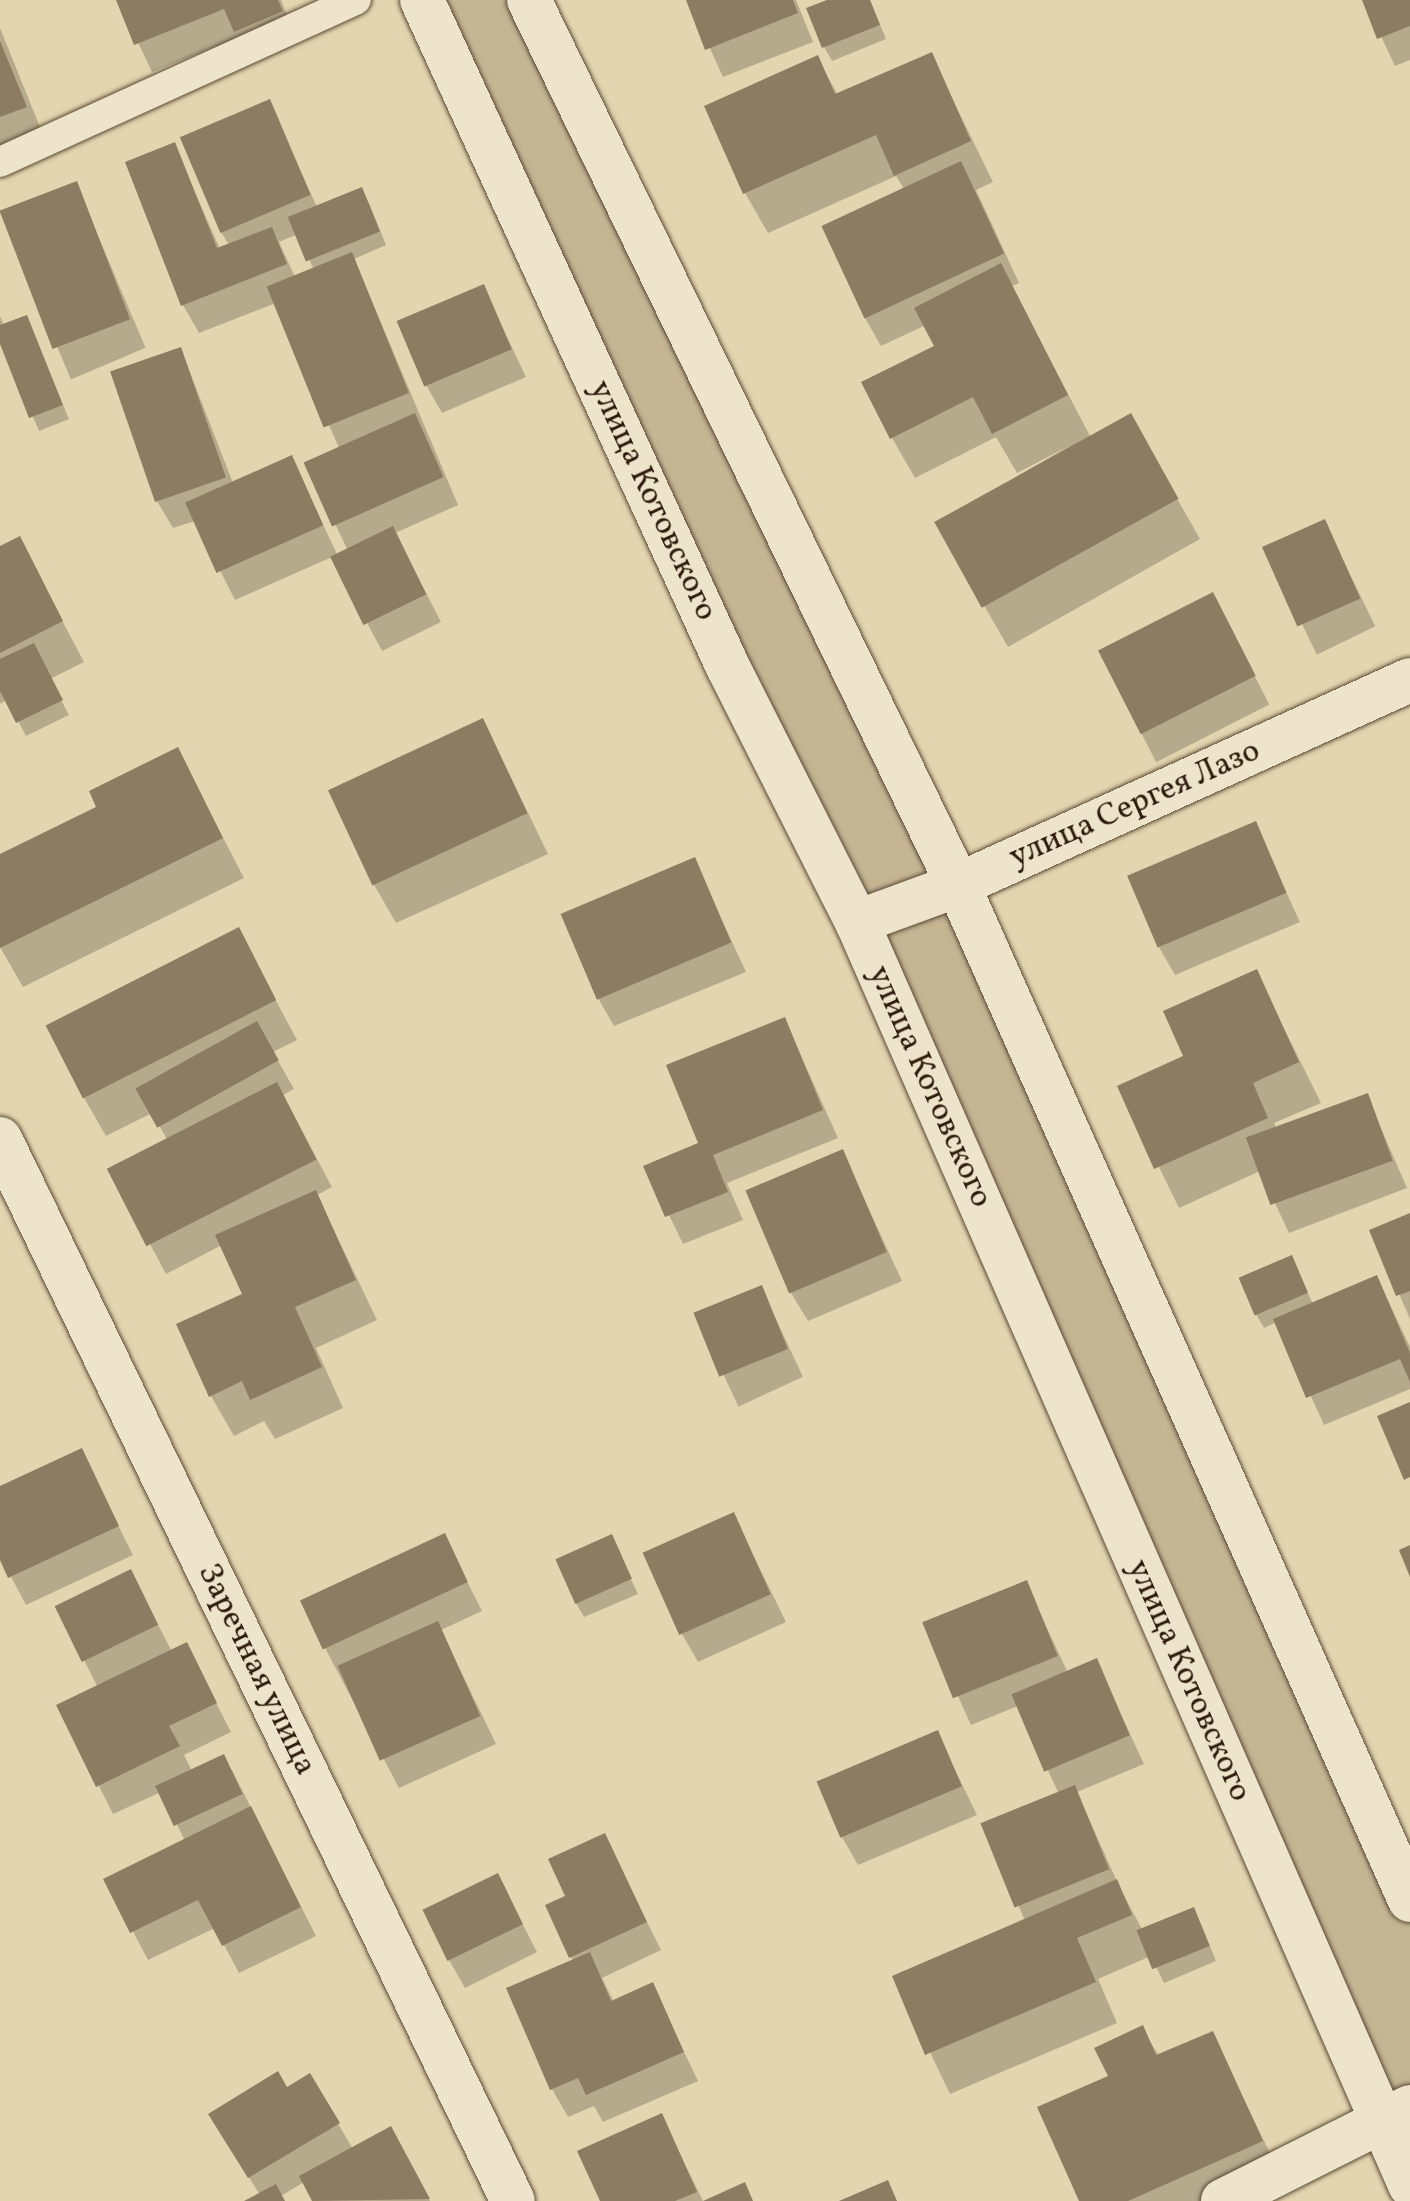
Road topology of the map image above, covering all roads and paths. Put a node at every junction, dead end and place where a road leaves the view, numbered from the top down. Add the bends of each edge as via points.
1 (356, 0) edge
2 (422, 0) edge
3 (529, 0) edge
4 (0, 162) edge
5 (1410, 680) edge
6 (958, 885) junction
7 (857, 922) junction
8 (0, 1139) edge
9 (1410, 1900) edge
10 (1395, 2114) edge
11 (1410, 2185) edge
12 (513, 2201) edge
13 (1223, 2201) edge

1 - 4 lane
2 - 7 street, улица Котовского via 728,667
3 - 6 street
5 - 6 street, улица Сергея Лазо
6 - 7 street, улица Сергея Лазо
6 - 9 street
7 - 10 street, улица Котовского
8 - 12 street, Заречная улица
10 - 11 street, улица Котовского
10 - 13 street

